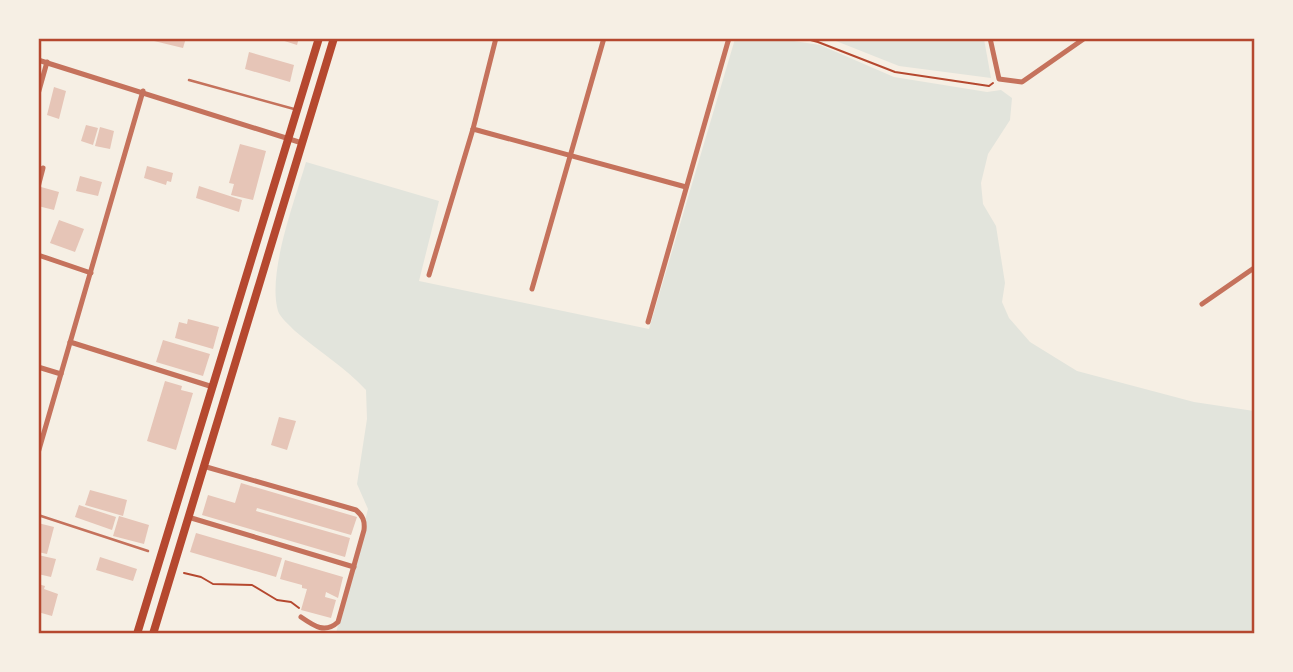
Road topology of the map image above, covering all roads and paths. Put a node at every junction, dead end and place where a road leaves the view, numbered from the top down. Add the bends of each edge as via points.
1 (319, 38) edge
2 (334, 38) edge
3 (496, 38) edge
4 (604, 38) edge
5 (729, 38) edge
6 (803, 38) edge
7 (990, 38) edge
8 (1085, 38) edge
9 (38, 60) edge
10 (47, 62) junction
11 (999, 79) junction
12 (189, 80) dead end
13 (143, 92) junction
14 (38, 94) edge
15 (297, 110) junction
16 (473, 129) junction
17 (289, 139) junction
18 (302, 143) junction
19 (571, 156) junction
20 (43, 168) dead end
21 (38, 187) edge
22 (686, 187) junction
23 (38, 255) edge
24 (1255, 268) edge
25 (91, 273) junction
26 (429, 275) dead end
27 (532, 289) dead end
28 (1202, 304) dead end
29 (648, 322) dead end
30 (71, 342) junction
31 (38, 367) edge
32 (61, 374) junction
33 (213, 387) junction
34 (38, 453) edge
35 (203, 466) junction
36 (38, 515) edge
37 (188, 517) junction
38 (148, 551) dead end
39 (354, 566) junction
40 (172, 570) junction
41 (301, 617) joint
42 (137, 634) edge
43 (153, 634) edge

1 - 15 main road
2 - 18 main road
3 - 16 street
4 - 19 street
5 - 22 street
6 - 11 path via 895,72 989,86
7 - 11 street
8 - 11 street via 1022,82
9 - 10 street
10 - 13 street
10 - 14 street
12 - 15 lane
13 - 17 street
13 - 25 street
15 - 17 main road
16 - 19 street
16 - 26 street
17 - 18 street
17 - 33 main road
18 - 35 main road
19 - 22 street
19 - 27 street
20 - 21 street
22 - 29 street
23 - 25 street
24 - 28 street
25 - 30 street
30 - 32 street
30 - 33 street
31 - 32 street
32 - 34 street
33 - 42 main road
35 - 37 main road
35 - 39 street via 356,510 365,521
36 - 38 lane
37 - 39 street
37 - 40 main road
39 - 41 street via 338,622 332,628 313,626
40 - 41 path via 213,584 252,585 298,606
40 - 43 main road

